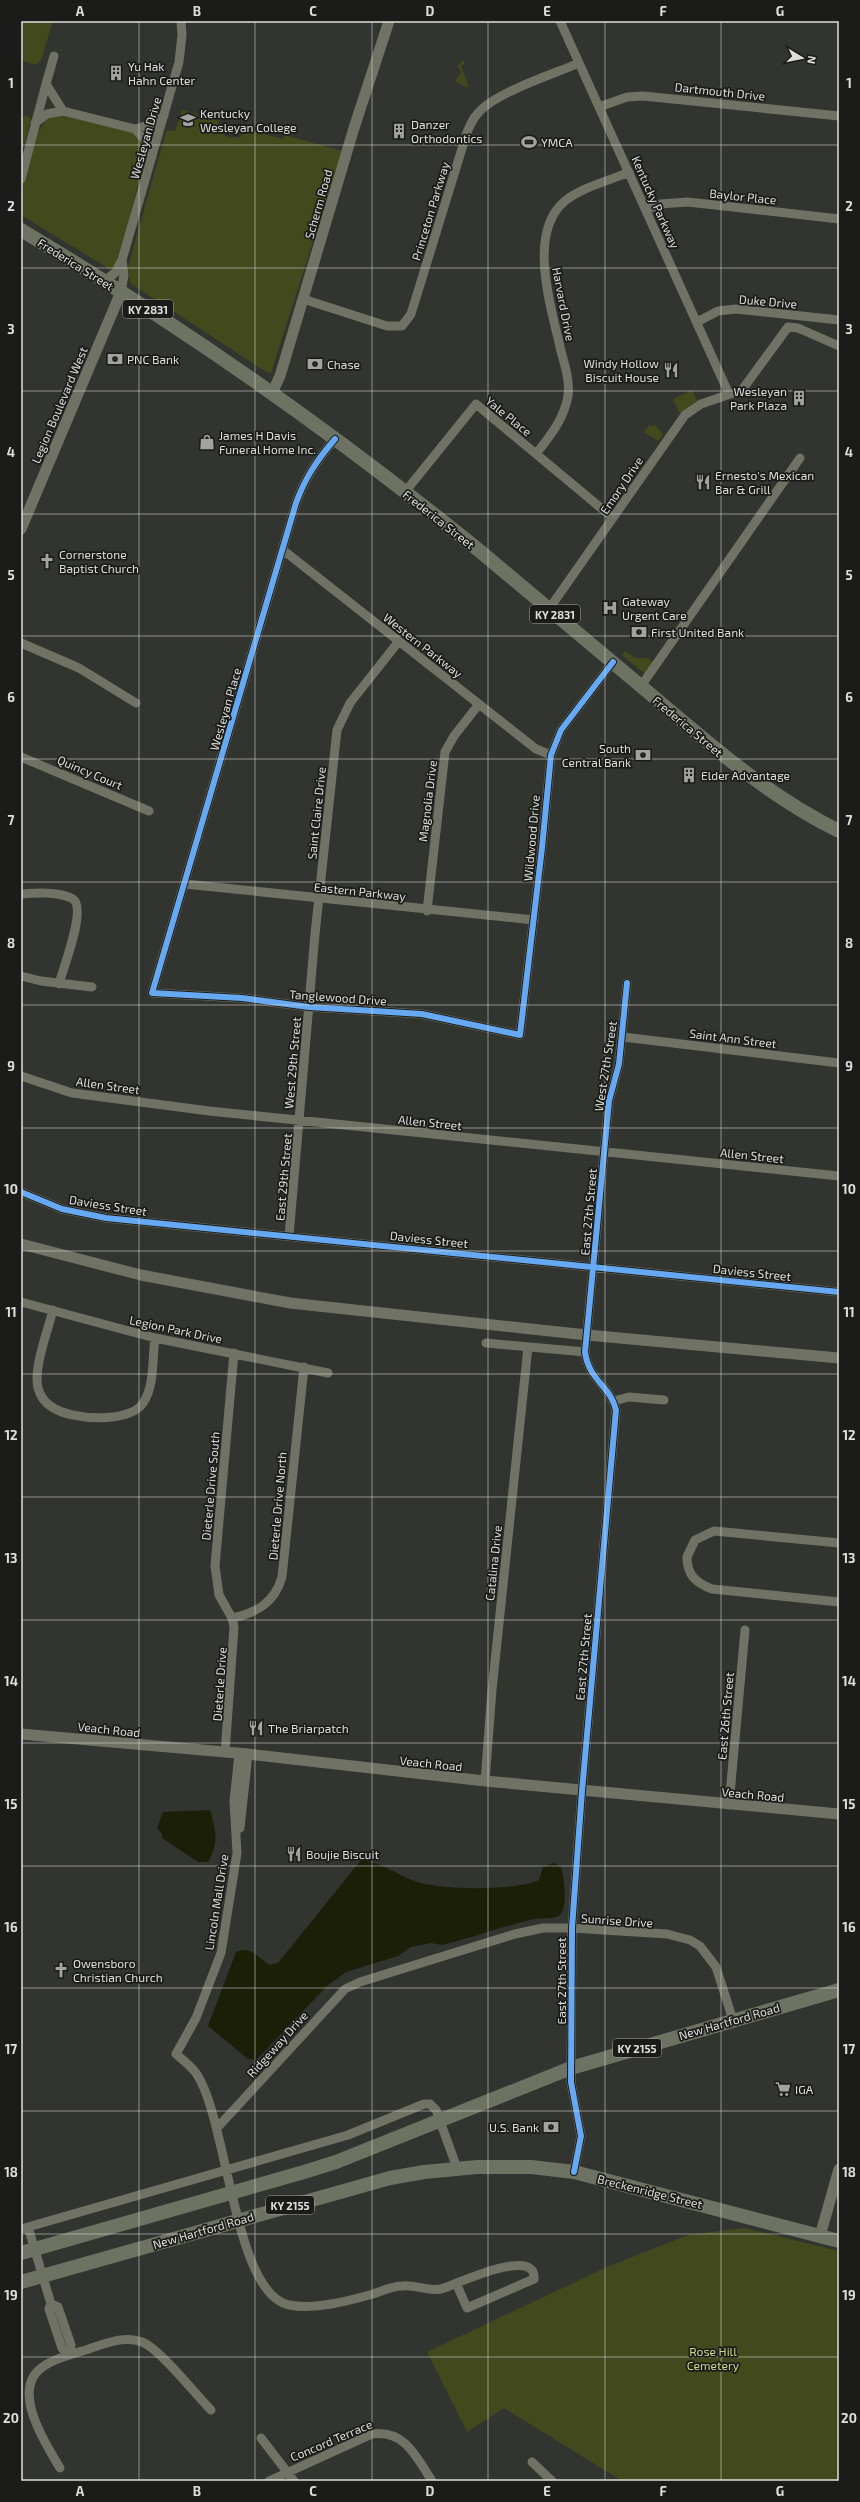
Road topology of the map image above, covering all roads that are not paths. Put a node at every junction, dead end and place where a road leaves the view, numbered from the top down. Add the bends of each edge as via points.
1 (181, 21) edge
2 (389, 21) edge
3 (560, 21) edge
4 (54, 56) dead end
5 (579, 63) junction
6 (46, 84) junction
7 (599, 107) junction
8 (63, 111) junction
9 (164, 116) junction
10 (839, 116) edge
11 (35, 123) junction
12 (135, 129) junction
13 (152, 157) junction
14 (629, 172) junction
15 (21, 179) edge
16 (646, 210) junction
17 (839, 219) edge
18 (21, 230) edge
19 (122, 260) junction
20 (104, 281) junction
21 (121, 292) junction
22 (303, 299) junction
23 (839, 320) edge
24 (697, 322) junction
25 (839, 346) edge
26 (272, 393) junction
27 (729, 394) junction
28 (335, 439) junction
29 (536, 454) junction
30 (800, 458) dead end
31 (405, 492) junction
32 (613, 518) junction
33 (21, 529) edge
34 (283, 550) junction
35 (550, 609) junction
36 (399, 641) junction
37 (21, 643) edge
38 (613, 662) junction
39 (641, 686) junction
40 (136, 703) dead end
41 (479, 704) junction
42 (550, 755) junction
43 (21, 757) edge
44 (149, 811) dead end
45 (839, 831) edge
46 (185, 884) junction
47 (21, 894) edge
48 (319, 899) junction
49 (426, 911) junction
50 (534, 920) junction
51 (21, 976) edge
52 (627, 983) dead end
53 (59, 984) junction
54 (92, 987) dead end
55 (152, 993) joint
56 (309, 1007) junction
57 (520, 1035) joint
58 (623, 1037) junction
59 (839, 1063) edge
60 (21, 1076) edge
61 (300, 1121) junction
62 (604, 1152) junction
63 (839, 1176) edge
64 (21, 1192) edge
65 (289, 1236) junction
66 (21, 1244) edge
67 (594, 1267) junction
68 (839, 1292) edge
69 (21, 1302) edge
70 (53, 1310) junction
71 (587, 1335) junction
72 (156, 1338) junction
73 (486, 1343) dead end
74 (528, 1347) junction
75 (586, 1352) junction
76 (234, 1353) junction
77 (839, 1358) edge
78 (304, 1367) junction
79 (328, 1373) dead end
80 (664, 1400) dead end
81 (614, 1401) junction
82 (839, 1543) edge
83 (839, 1602) edge
84 (232, 1618) junction
85 (745, 1630) dead end
86 (21, 1734) edge
87 (225, 1752) junction
88 (244, 1754) junction
89 (485, 1781) junction
90 (582, 1791) junction
91 (729, 1805) junction
92 (839, 1814) edge
93 (572, 1928) junction
94 (360, 1982) joint
95 (839, 1990) edge
96 (733, 2020) junction
97 (571, 2068) junction
98 (440, 2121) junction
99 (217, 2128) junction
100 (457, 2168) junction
101 (839, 2169) edge
102 (227, 2170) junction
103 (574, 2172) junction
104 (231, 2194) junction
105 (238, 2220) junction
106 (24, 2228) edge
107 (820, 2236) junction
108 (839, 2241) edge
109 (27, 2251) edge
110 (42, 2276) junction
111 (21, 2282) edge
112 (456, 2283) junction
113 (69, 2355) junction
114 (210, 2410) dead end
115 (261, 2438) dead end
116 (532, 2462) dead end
117 (60, 2468) dead end
118 (287, 2472) junction
119 (269, 2481) edge
120 (294, 2481) edge
121 (432, 2481) edge
122 (552, 2481) edge

1 - 9 street, Wesleyan Drive via 179,62
2 - 22 street, Scherm Road
3 - 5 street, Kentucky Parkway
4 - 6 street
5 - 7 street, Kentucky Parkway
5 - 22 street, Princeton Parkway via 501,97 480,111 473,120 411,314 402,326 387,326
6 - 8 street
6 - 11 street
7 - 10 street, Dartmouth Drive via 628,97 649,96
7 - 14 street, Kentucky Parkway
8 - 11 street via 47,114
8 - 12 street
9 - 12 street via 149,125
9 - 13 street, Wesleyan Drive
11 - 15 street
12 - 13 street via 145,140
13 - 19 street, Wesleyan Drive
14 - 16 street, Kentucky Parkway
14 - 29 street, Harvard Drive via 574,194 557,210 551,221 545,246 545,272 567,375 568,395 560,421
16 - 17 street, Baylor Place via 660,204 688,202
16 - 24 street, Kentucky Parkway
18 - 20 main road, Frederica Street / KY 2831
19 - 20 street, Wesleyan Drive via 115,273
19 - 21 street, Wesleyan Drive via 124,275
20 - 21 main road, Frederica Street / KY 2831
21 - 26 main road, Frederica Street / KY 2831
21 - 33 street, Legion Boulevard West
22 - 26 street, Scherm Road via 280,376
23 - 24 street, Duke Drive via 736,309 718,311
24 - 27 street, Kentucky Parkway
25 - 27 street, Emory Drive via 798,328 788,327 784,329 742,390
26 - 28 main road, Frederica Street / KY 2831
27 - 32 street, Emory Drive via 701,404 685,415
28 - 31 main road, Frederica Street / KY 2831
28 - 34 street, Wesleyan Place via 314,464 304,481
29 - 31 street, Yale Place via 476,404
29 - 32 street, Yale Place
30 - 39 street
31 - 35 main road, Frederica Street / KY 2831
32 - 35 street, Emory Drive
34 - 36 street, Western Parkway
34 - 46 street, Wesleyan Place
35 - 38 main road, Frederica Street / KY 2831
36 - 41 street, Western Parkway
36 - 48 street, Saint Claire Drive via 350,703 340,721 334,752
37 - 40 street via 79,668
38 - 39 main road, Frederica Street / KY 2831
38 - 42 street, Wildwood Drive via 561,730
39 - 45 main road, Frederica Street / KY 2831 via 757,783 794,807
41 - 42 street, Western Parkway via 536,749
41 - 49 street, Magnolia Drive via 445,752
42 - 50 street, Wildwood Drive
43 - 44 street, Quincy Court
46 - 48 street, Eastern Parkway
46 - 55 street, Wesleyan Place
47 - 53 street via 68,897 78,905 75,928
48 - 49 street, Eastern Parkway
48 - 56 street, Saint Claire Drive
49 - 50 street, Eastern Parkway
50 - 57 street, Wildwood Drive
51 - 53 street
52 - 58 street, West 27th Street
53 - 54 street
55 - 56 street, Tanglewood Drive via 242,998
56 - 57 street, Tanglewood Drive via 422,1014
56 - 61 street, West 29th Street
58 - 59 street, Saint Ann Street
58 - 62 street, West 27th Street via 609,1101
60 - 61 street, Allen Street via 72,1093
61 - 62 street, Allen Street
61 - 65 street, East 29th Street
62 - 63 street, Allen Street
62 - 67 street, East 27th Street
64 - 65 street, Daviess Street via 76,1213
65 - 67 street, Daviess Street
66 - 71 street via 141,1276 234,1294 388,1314
67 - 68 street, Daviess Street
67 - 71 street, East 27th Street
69 - 70 street, Legion Park Drive
70 - 72 street, Legion Park Drive
70 - 72 street via 37,1378 38,1387 45,1401 51,1407 64,1412 120,1418 136,1411 142,1405 150,1388
71 - 75 street, East 27th Street
71 - 77 street
72 - 76 street, Legion Park Drive
73 - 74 street
74 - 75 street
74 - 89 street, Catalina Drive via 492,1690
75 - 81 street, East 27th Street via 590,1372
76 - 78 street, Legion Park Drive
76 - 84 street, Dieterle Drive South via 215,1566 219,1595
78 - 79 street, Legion Park Drive
78 - 84 street, Dieterle Drive North via 282,1577 275,1594 263,1607 250,1614
80 - 81 street via 629,1397
81 - 90 street, East 27th Street via 615,1432
82 - 83 street via 714,1531 695,1540 687,1558 692,1578 712,1588
84 - 87 street, Dieterle Drive via 234,1641
85 - 91 street, East 26th Street
86 - 87 street, Veach Road
87 - 88 street, Veach Road
88 - 89 street, Veach Road
88 - 99 street, Lincoln Mall Drive via 237,1853 221,1953 196,2018 176,2054 196,2072
89 - 90 street, Veach Road
90 - 91 street, Veach Road
90 - 93 street, East 27th Street
91 - 92 street, Veach Road
93 - 94 street, Sunrise Drive via 543,1928 515,1934
93 - 96 street, Sunrise Drive via 668,1934 690,1940 700,1946 716,1967
93 - 97 street, East 27th Street
94 - 99 street, Ridgeway Drive via 345,1989 334,1999
95 - 96 main road, New Hartford Road / KY 2155
96 - 97 main road, New Hartford Road / KY 2155
97 - 98 main road, New Hartford Road / KY 2155
97 - 103 street, East 27th Street via 581,2136
98 - 100 street
98 - 102 street via 433,2106 424,2104 348,2136
98 - 104 main road, New Hartford Road / KY 2155 via 336,2162
99 - 102 street
100 - 103 main road, Breckenridge Street / KY 2155 via 513,2166
100 - 105 main road, New Hartford Road / KY 2155 via 390,2178
101 - 107 street
102 - 104 street
102 - 106 street
103 - 107 main road, Breckenridge Street / KY 2155
104 - 105 street
104 - 109 main road, New Hartford Road / KY 2155
105 - 110 main road, New Hartford Road / KY 2155
105 - 112 street via 257,2277 266,2290 279,2301 289,2305 326,2304 402,2286 440,2289
106 - 109 street
107 - 108 main road, Breckenridge Street / KY 2155
109 - 110 street
110 - 111 main road, New Hartford Road / KY 2155
110 - 113 street via 62,2348
112 - 112 street via 509,2264 522,2265 535,2273 534,2279 466,2308
113 - 114 street via 125,2340 143,2342 159,2355
113 - 117 street via 37,2371 28,2387 31,2411
115 - 118 street
116 - 122 street
118 - 119 street, Concord Terrace
118 - 120 street
118 - 121 street, Concord Terrace via 372,2434 382,2432 398,2436 405,2442

